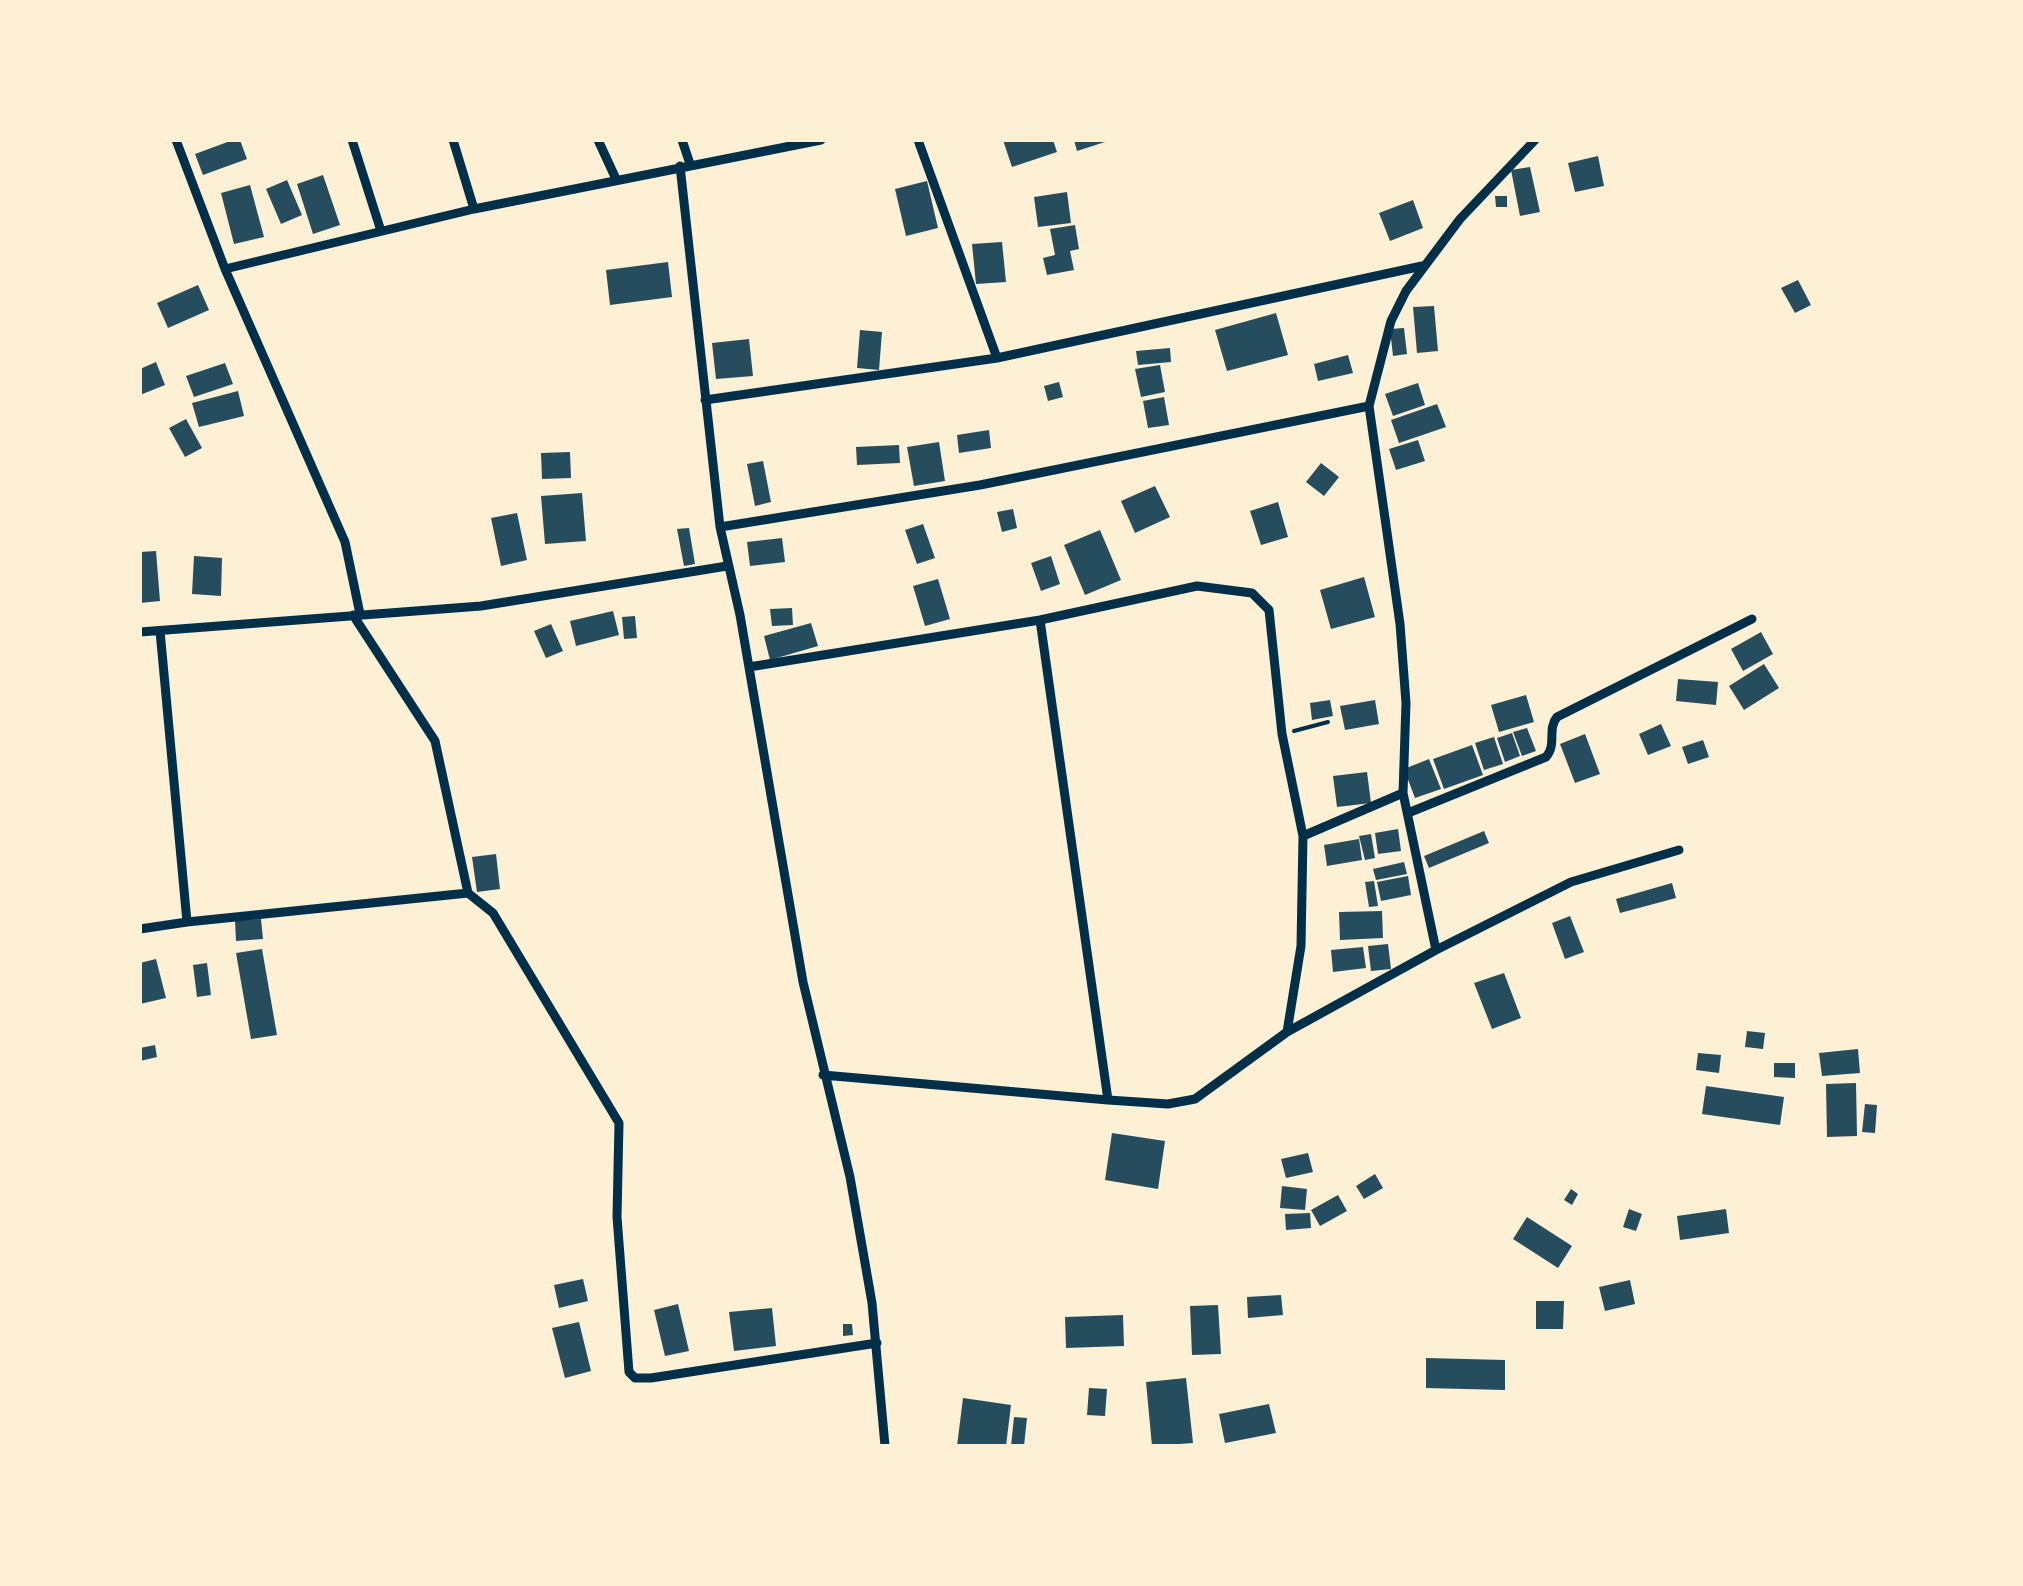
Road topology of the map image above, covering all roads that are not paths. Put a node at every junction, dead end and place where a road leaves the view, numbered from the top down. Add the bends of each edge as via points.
1 (176, 140) edge
2 (352, 140) edge
3 (453, 140) edge
4 (598, 140) edge
5 (682, 140) edge
6 (821, 140) edge
7 (918, 140) edge
8 (1535, 140) edge
9 (685, 165) junction
10 (616, 179) junction
11 (474, 209) junction
12 (381, 232) junction
13 (1422, 266) junction
14 (225, 269) junction
15 (996, 358) junction
16 (706, 400) junction
17 (1369, 406) junction
18 (720, 527) junction
19 (728, 566) junction
20 (357, 614) junction
21 (1752, 619) dead end
22 (1040, 620) junction
23 (160, 630) junction
24 (140, 632) edge
25 (749, 667) junction
26 (1403, 793) junction
27 (1408, 814) junction
28 (1303, 836) junction
29 (1679, 850) dead end
30 (468, 893) junction
31 (187, 922) junction
32 (140, 929) edge
33 (1436, 950) junction
34 (1286, 1032) junction
35 (823, 1075) junction
36 (1108, 1100) junction
37 (877, 1343) junction
38 (885, 1446) edge

1 - 14 street
2 - 12 street
3 - 11 street
4 - 10 street
5 - 9 street
6 - 9 street
7 - 15 street
8 - 13 street
9 - 10 street
9 - 16 street
10 - 11 street
11 - 12 street
12 - 14 street
13 - 15 street
13 - 17 street via 1391,321
14 - 20 street via 345,542
15 - 16 street
16 - 18 street
17 - 18 street via 999,481
17 - 26 street via 1400,624
18 - 19 street
19 - 20 street via 482,606
19 - 25 street
20 - 23 street
20 - 30 street via 435,741
21 - 27 street via 1558,717 1546,757
22 - 25 street
22 - 28 street via 1198,586 1252,592 1269,610 1282,734
22 - 36 street
23 - 24 street
23 - 31 street
25 - 35 street
26 - 27 street
26 - 28 street
27 - 33 street
28 - 34 street via 1302,946
29 - 33 street via 1571,882
30 - 31 street
30 - 37 street via 493,913 619,1123 617,1217 629,1372 651,1378
31 - 32 street
33 - 34 street
34 - 36 street via 1195,1098 1168,1104
35 - 36 street
35 - 37 street via 850,1177
37 - 38 street

